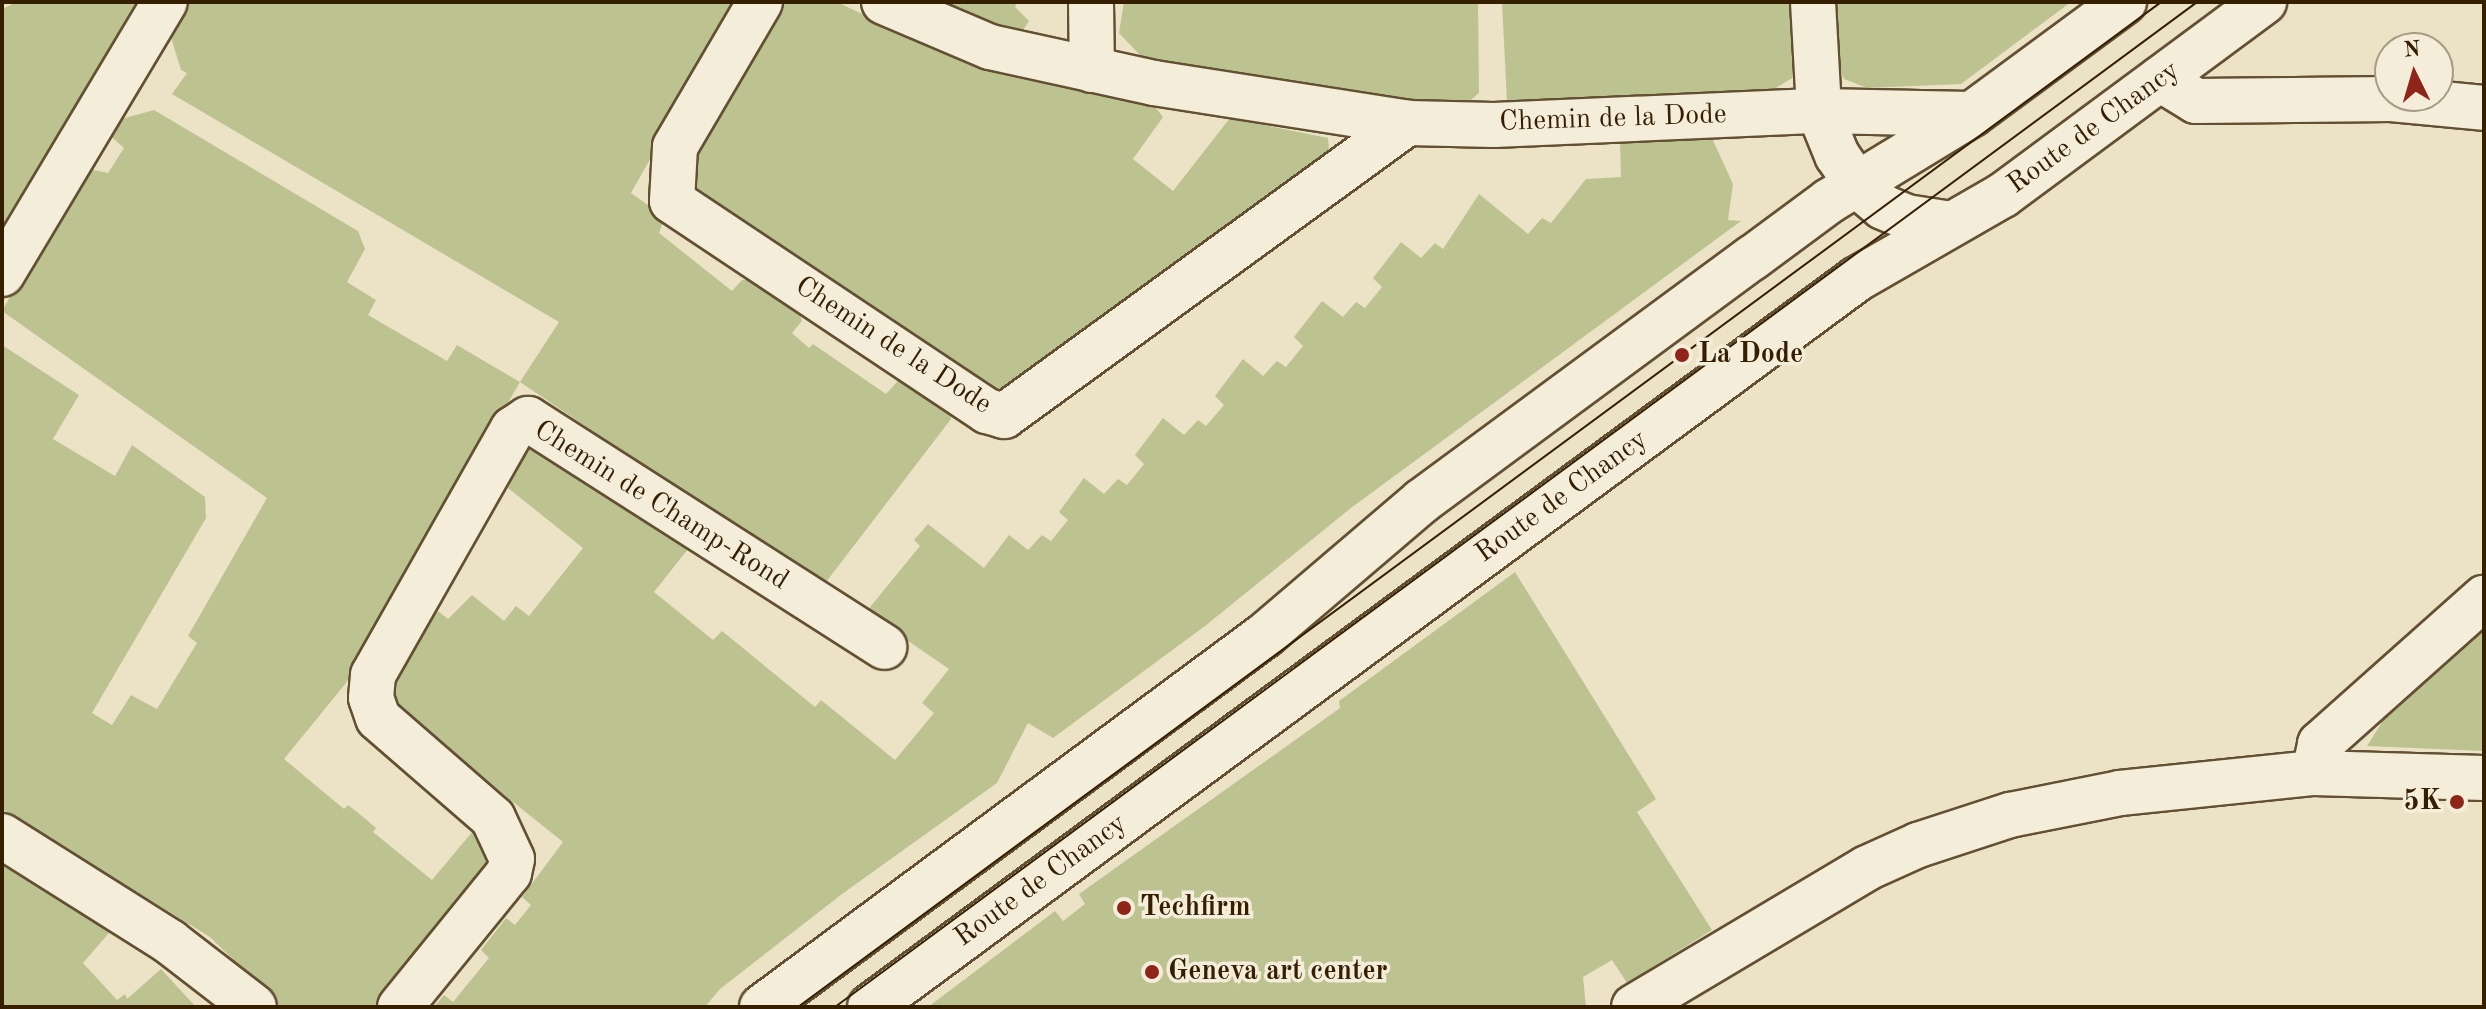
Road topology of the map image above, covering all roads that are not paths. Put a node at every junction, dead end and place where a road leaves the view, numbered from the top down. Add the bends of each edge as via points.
1 (165, 2) edge
2 (760, 2) edge
3 (884, 2) edge
4 (1091, 2) edge
5 (1813, 2) edge
6 (2124, 2) edge
7 (2264, 2) edge
8 (1092, 70) junction
9 (2160, 79) junction
10 (2484, 108) edge
11 (1819, 111) junction
12 (1972, 114) junction
13 (1408, 123) junction
14 (1857, 185) junction
15 (1951, 224) junction
16 (2, 274) edge
17 (2484, 598) edge
18 (884, 647) dead end
19 (2314, 773) junction
20 (2484, 778) edge
21 (2, 836) edge
22 (254, 1007) edge
23 (400, 1007) edge
24 (762, 1007) edge
25 (870, 1007) edge
26 (1634, 1007) edge

1 - 16 street
2 - 13 street, Chemin de la Dode via 675,147 672,201 987,411 1004,416
3 - 8 street, Chemin de la Dode via 990,47
4 - 8 street
5 - 11 street
6 - 12 street
7 - 9 street, Route de Chancy
8 - 13 street, Chemin de la Dode
9 - 10 street via 2196,101 2391,99
9 - 15 street, Route de Chancy via 2003,195
11 - 12 street, Chemin de la Dode
11 - 13 street, Chemin de la Dode via 1494,125
11 - 14 street
12 - 14 street
14 - 15 street via 1894,212
14 - 24 street via 1422,501 1265,635
15 - 25 street, Route de Chancy via 1857,279
17 - 19 street via 2320,744
18 - 23 street, Chemin de Champ-Rond via 528,419 513,429 373,675 371,698 378,718 493,818 512,859 509,873
19 - 20 street
19 - 26 street via 2120,793 1962,829 1867,868
21 - 22 street via 170,942

